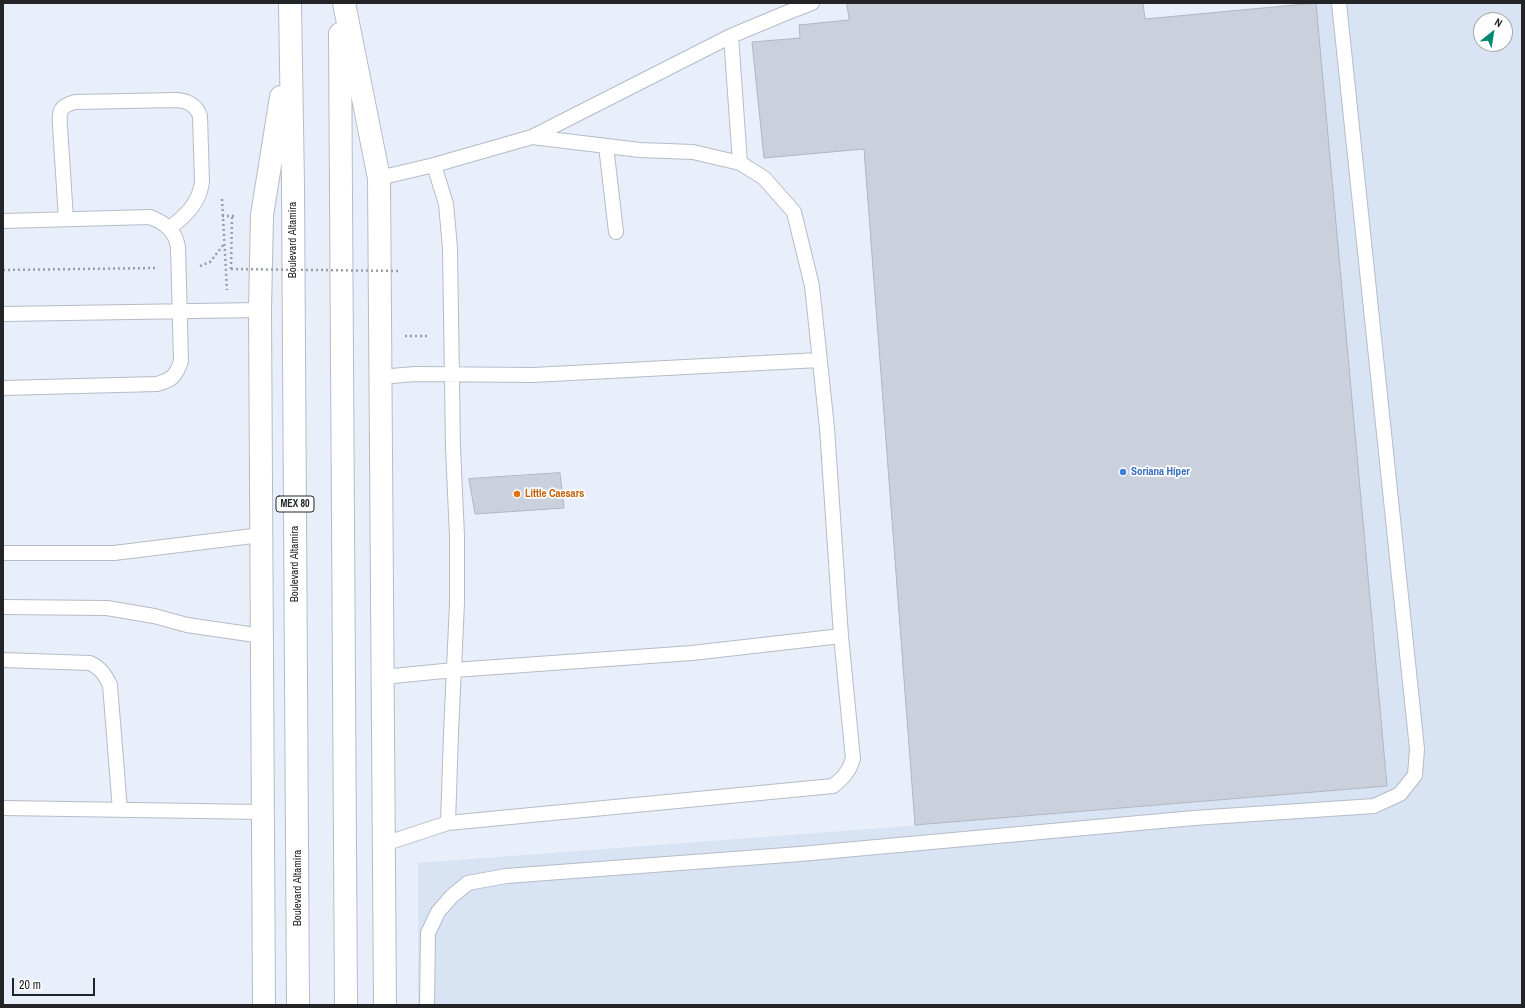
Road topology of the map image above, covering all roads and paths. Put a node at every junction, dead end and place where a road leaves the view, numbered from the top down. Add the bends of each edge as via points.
1 (290, 3) edge
2 (340, 3) edge
3 (344, 3) edge
4 (812, 3) edge
5 (1339, 3) edge
6 (731, 36) junction
7 (290, 40) junction
8 (532, 137) junction
9 (606, 146) junction
10 (740, 163) junction
11 (434, 165) junction
12 (379, 178) junction
13 (202, 182) junction
14 (232, 216) dead end
15 (66, 219) junction
16 (3, 221) edge
17 (170, 228) junction
18 (616, 232) dead end
19 (224, 244) junction
20 (179, 268) junction
21 (3, 270) edge
22 (400, 270) dead end
23 (228, 310) junction
24 (260, 310) junction
25 (180, 311) junction
26 (3, 314) edge
27 (380, 336) junction
28 (450, 336) junction
29 (819, 360) junction
30 (453, 374) junction
31 (380, 377) junction
32 (3, 388) edge
33 (261, 536) junction
34 (3, 553) edge
35 (3, 607) edge
36 (262, 636) junction
37 (841, 636) junction
38 (3, 660) edge
39 (454, 670) junction
40 (383, 677) junction
41 (3, 808) edge
42 (120, 810) junction
43 (263, 812) junction
44 (448, 823) junction
45 (384, 844) junction
46 (264, 1005) edge
47 (298, 1005) edge
48 (346, 1005) edge
49 (385, 1005) edge
50 (427, 1005) edge

1 - 7 main road, Boulevard Altamira / MEX 80
2 - 48 main road
3 - 12 main road
4 - 6 lane
5 - 50 lane via 1417,749 1415,775 1400,794 1374,806 1194,818 800,854 506,876 468,884 452,896 438,912 428,933
6 - 8 lane
6 - 10 lane
7 - 24 main road via 262,215
7 - 47 main road, Boulevard Altamira / MEX 80
8 - 9 lane
8 - 11 lane
9 - 10 lane via 693,152
9 - 18 lane
10 - 29 lane via 764,178 794,212 812,286
11 - 12 lane
11 - 28 lane via 446,204 450,248
12 - 27 main road
13 - 15 lane via 200,116 197,109 186,101 67,104 59,114
13 - 17 lane via 195,205
13 - 19 path via 221,182
14 - 22 path, bridge via 231,269
15 - 16 lane
15 - 17 lane via 150,217
17 - 20 lane via 177,239
19 - 20 path via 210,262 195,267
19 - 23 path
20 - 21 path
20 - 25 lane
23 - 24 lane
23 - 25 lane
24 - 33 main road
25 - 26 lane
25 - 32 lane via 181,361 174,377 168,382
27 - 28 path
27 - 31 main road
28 - 30 lane
29 - 30 lane via 540,374
29 - 37 lane via 827,428
30 - 31 lane
30 - 39 lane via 457,536
31 - 40 main road
33 - 34 lane via 114,553
33 - 36 main road
35 - 36 lane via 107,608 187,625
36 - 43 main road
37 - 39 lane via 692,653
37 - 44 lane via 853,759 843,778 833,786
38 - 42 lane via 90,663 103,672 110,685
39 - 40 lane
39 - 44 lane
40 - 45 main road
41 - 42 lane
42 - 43 lane
43 - 46 main road
44 - 45 lane
45 - 49 main road

